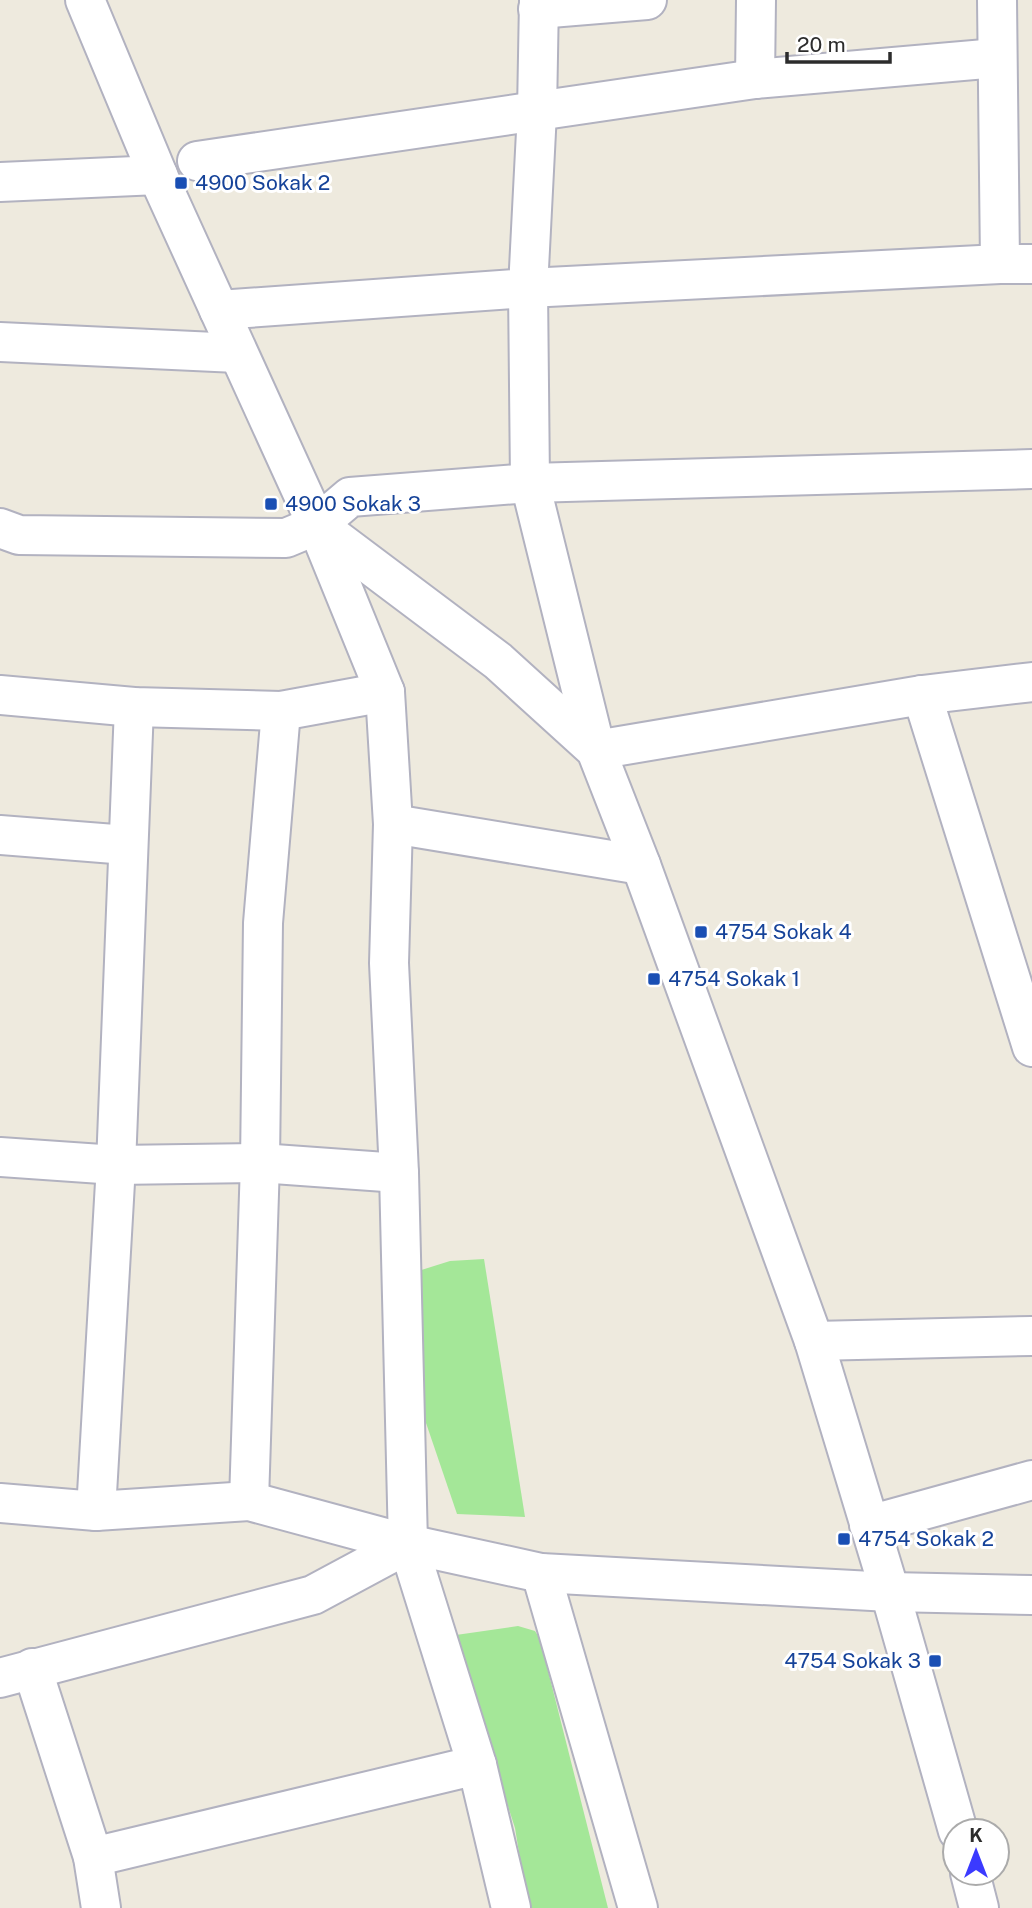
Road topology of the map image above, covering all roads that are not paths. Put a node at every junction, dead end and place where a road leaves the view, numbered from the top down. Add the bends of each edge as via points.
1 (85, 0) edge
2 (647, 0) edge
3 (756, 0) edge
4 (997, 0) edge
5 (539, 4) edge
6 (997, 58) junction
7 (755, 79) junction
8 (537, 112) junction
9 (197, 161) dead end
10 (158, 175) junction
11 (0, 182) edge
12 (1016, 264) edge
13 (528, 288) junction
14 (219, 310) junction
15 (0, 342) edge
16 (237, 354) junction
17 (1032, 468) edge
18 (530, 483) junction
19 (317, 525) junction
20 (0, 528) edge
21 (1032, 682) edge
22 (385, 692) junction
23 (0, 695) edge
24 (922, 695) junction
25 (135, 707) junction
26 (281, 711) junction
27 (596, 750) junction
28 (393, 824) junction
29 (0, 835) edge
30 (127, 845) junction
31 (641, 866) junction
32 (1032, 1047) edge
33 (0, 1157) edge
34 (260, 1163) junction
35 (116, 1165) junction
36 (399, 1173) junction
37 (1032, 1336) edge
38 (814, 1341) junction
39 (1032, 1480) edge
40 (249, 1501) junction
41 (0, 1503) edge
42 (96, 1511) junction
43 (869, 1525) junction
44 (408, 1544) junction
45 (541, 1573) junction
46 (890, 1592) junction
47 (1032, 1595) edge
48 (16, 1673) edge
49 (477, 1765) junction
50 (954, 1817) edge
51 (93, 1857) junction
52 (974, 1887) edge
53 (101, 1908) edge
54 (511, 1908) edge
55 (638, 1908) edge
56 (979, 1908) edge

1 - 10 street
2 - 5 street
3 - 7 street
4 - 6 street
5 - 8 street
6 - 7 street
6 - 12 street
7 - 8 street
8 - 9 street
8 - 13 street
10 - 11 street
10 - 14 street
12 - 13 street
13 - 14 street
13 - 18 street
14 - 16 street
15 - 16 street
16 - 19 street
17 - 18 street
18 - 19 street via 350,497
18 - 27 street
19 - 20 street via 286,538 19,535
19 - 22 street
19 - 27 street via 498,661
21 - 24 street
22 - 26 street
22 - 28 street
23 - 25 street
24 - 27 street
24 - 32 street
25 - 26 street
25 - 30 street
26 - 34 street via 263,923
27 - 31 street
28 - 31 street
28 - 36 street via 389,963
29 - 30 street
30 - 35 street
31 - 38 street
33 - 35 street
34 - 35 street
34 - 36 street
34 - 40 street
35 - 42 street
36 - 44 street
37 - 38 street
38 - 43 street
39 - 43 street
40 - 42 street
40 - 44 street
41 - 42 street
43 - 46 street
44 - 45 street
44 - 48 street via 313,1595
44 - 49 street
45 - 46 street
45 - 55 street
46 - 47 street
46 - 50 street
48 - 51 street
49 - 51 street
49 - 54 street
51 - 53 street
52 - 56 street

